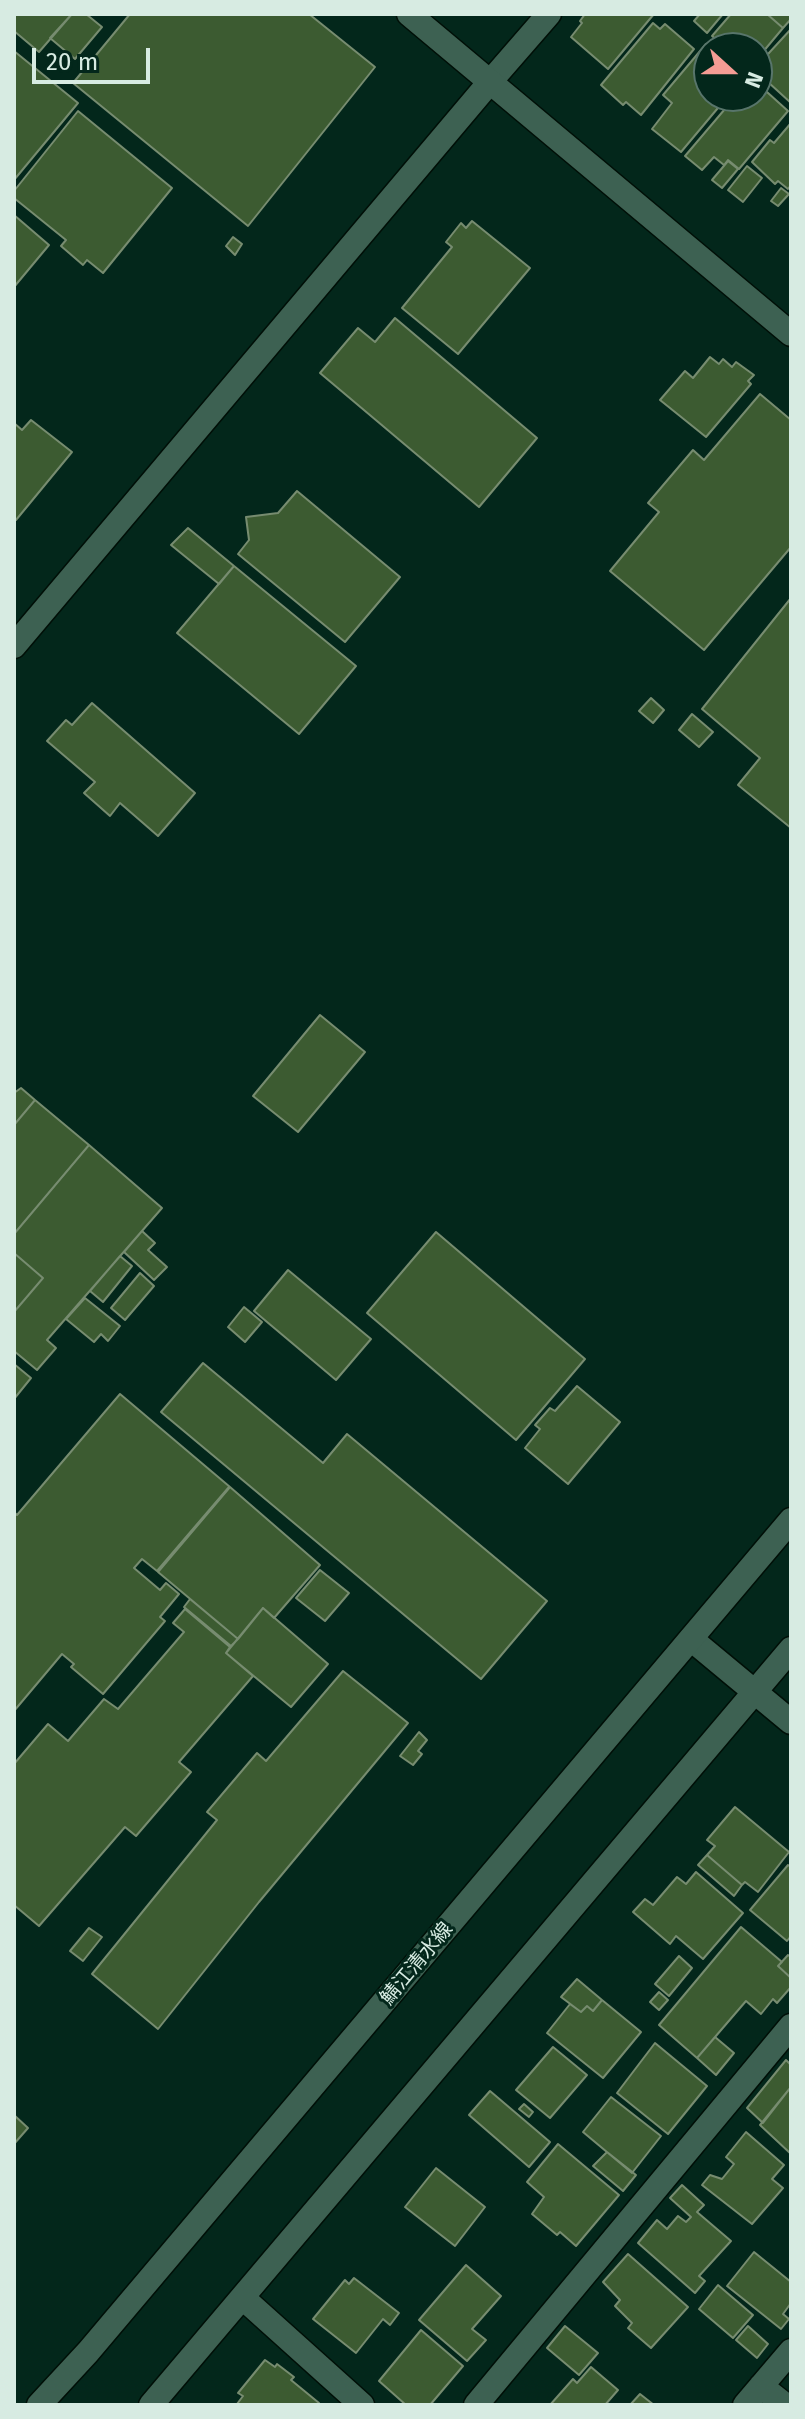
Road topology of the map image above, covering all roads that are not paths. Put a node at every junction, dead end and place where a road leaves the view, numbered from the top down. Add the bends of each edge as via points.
1 (409, 14) edge
2 (549, 14) edge
3 (489, 83) junction
4 (791, 334) edge
5 (14, 646) edge
6 (791, 1520) edge
7 (691, 1639) junction
8 (791, 1649) edge
9 (755, 1692) junction
10 (791, 1722) edge
11 (789, 2031) edge
12 (243, 2298) junction
13 (791, 2351) edge
14 (761, 2386) junction
15 (39, 2405) edge
16 (151, 2405) edge
17 (362, 2405) edge
18 (476, 2405) edge
19 (745, 2405) edge
20 (785, 2405) edge

1 - 3 street
2 - 3 street
3 - 4 street
3 - 5 street
6 - 7 street, 鯖江清水線
7 - 9 street
7 - 15 street, 鯖江清水線
8 - 9 street
9 - 10 street
9 - 12 street
11 - 18 street
12 - 16 street
12 - 17 street
13 - 14 street
14 - 19 street
14 - 20 street

